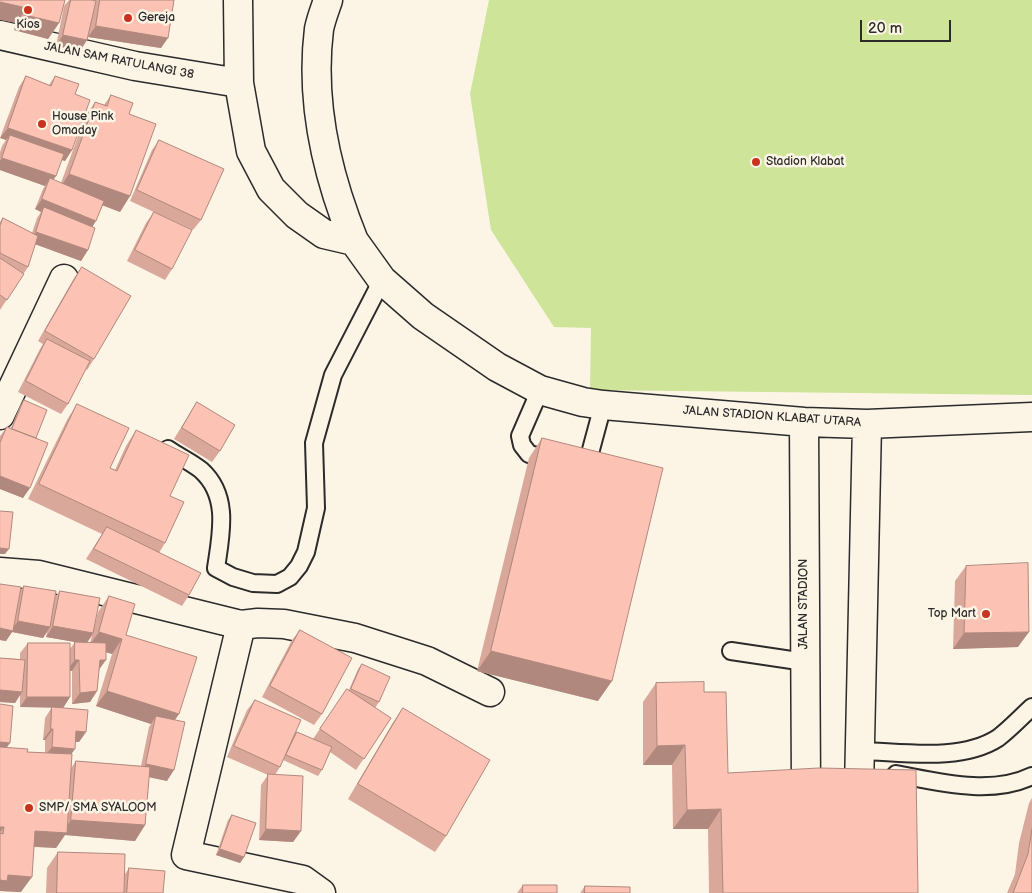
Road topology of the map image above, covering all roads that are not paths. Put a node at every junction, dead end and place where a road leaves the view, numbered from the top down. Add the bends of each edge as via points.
1 (238, 0) edge
2 (328, 0) edge
3 (0, 35) edge
4 (239, 83) junction
5 (354, 241) junction
6 (64, 279) dead end
7 (382, 280) junction
8 (540, 390) junction
9 (603, 405) junction
10 (0, 415) edge
11 (1032, 417) edge
12 (804, 422) junction
13 (867, 424) junction
14 (156, 442) edge
15 (0, 572) edge
16 (241, 626) junction
17 (731, 651) dead end
18 (804, 662) junction
19 (490, 692) dead end
20 (1032, 707) edge
21 (860, 769) junction
22 (1032, 776) edge
23 (806, 787) edge
24 (321, 893) edge

1 - 4 street
2 - 5 street, JALAN STADION KLABAT UTARA via 319,28 317,92 327,156 340,207
3 - 4 street, JALAN SAM RATULANGI 38 via 135,66
4 - 5 street via 251,151 271,189 297,215 324,234
5 - 7 street, JALAN STADION KLABAT UTARA
6 - 10 street
7 - 8 street, JALAN STADION KLABAT UTARA via 422,316 497,367
7 - 14 lane via 333,375 314,443 316,508 306,552 290,577 277,584 253,583 216,568 223,524 217,488 201,470
8 - 9 street, JALAN STADION KLABAT UTARA
8 - 9 lane via 520,436 522,445 529,454 576,466 584,465 590,457
9 - 12 street, JALAN STADION KLABAT UTARA
11 - 13 street, JALAN STADION KLABAT UTARA
12 - 13 street, JALAN STADION KLABAT UTARA
12 - 18 street, JALAN STADION
13 - 21 street
15 - 16 street via 39,574
16 - 19 street via 284,624 355,638 427,662
16 - 24 street via 186,855 303,880
17 - 18 lane
18 - 23 street, JALAN STADION
20 - 21 lane via 998,738 978,748
21 - 22 lane via 984,786 1020,782

